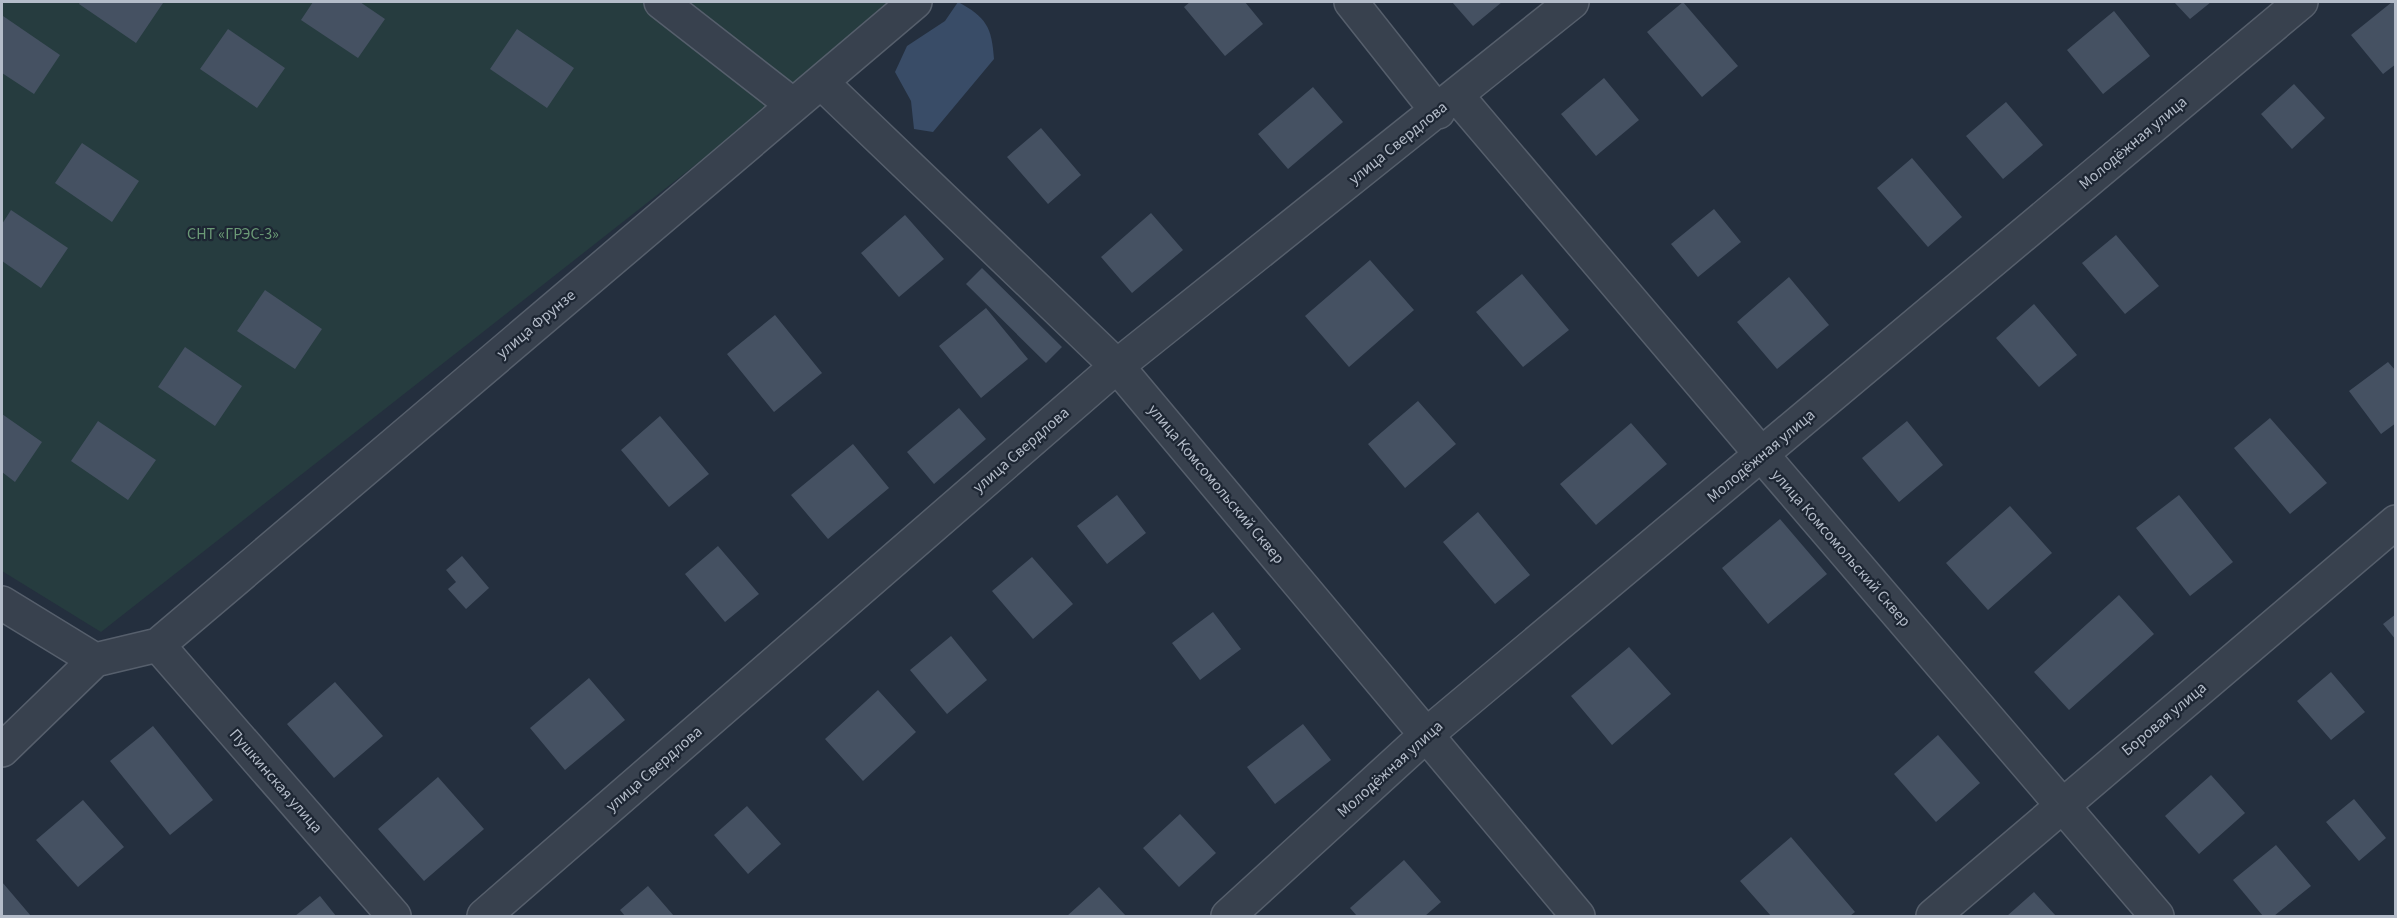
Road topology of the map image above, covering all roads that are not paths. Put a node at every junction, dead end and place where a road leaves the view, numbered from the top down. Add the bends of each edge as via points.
1 (661, 2) edge
2 (915, 2) edge
3 (1351, 2) edge
4 (1572, 2) edge
5 (2301, 2) edge
6 (821, 82) junction
7 (1447, 104) junction
8 (793, 105) junction
9 (1118, 366) junction
10 (1761, 456) junction
11 (2396, 522) edge
12 (2, 603) edge
13 (158, 645) junction
14 (95, 660) junction
15 (1425, 736) junction
16 (2, 750) edge
17 (2063, 806) junction
18 (394, 916) edge
19 (484, 916) edge
20 (1228, 916) edge
21 (1578, 916) edge
22 (1933, 916) edge
23 (2157, 916) edge

1 - 8 street
2 - 6 street, улица Фрунзе
3 - 7 street, улица Комсомольский Сквер
4 - 7 street, улица Свердлова
5 - 10 street, Молодёжная улица
6 - 8 street, улица Фрунзе
6 - 9 street, улица Комсомольский Сквер
7 - 9 street, улица Свердлова
7 - 10 street, улица Комсомольский Сквер
8 - 13 street, улица Фрунзе
9 - 15 street, улица Комсомольский Сквер
9 - 19 street, улица Свердлова
10 - 15 street, Молодёжная улица
10 - 17 street, улица Комсомольский Сквер
11 - 17 street, Боровая улица
12 - 14 street
13 - 14 street
13 - 18 street, Пушкинская улица
14 - 16 street
15 - 20 street, Молодёжная улица
15 - 21 street, улица Комсомольский Сквер
17 - 22 street, Боровая улица
17 - 23 street, улица Комсомольский Сквер

